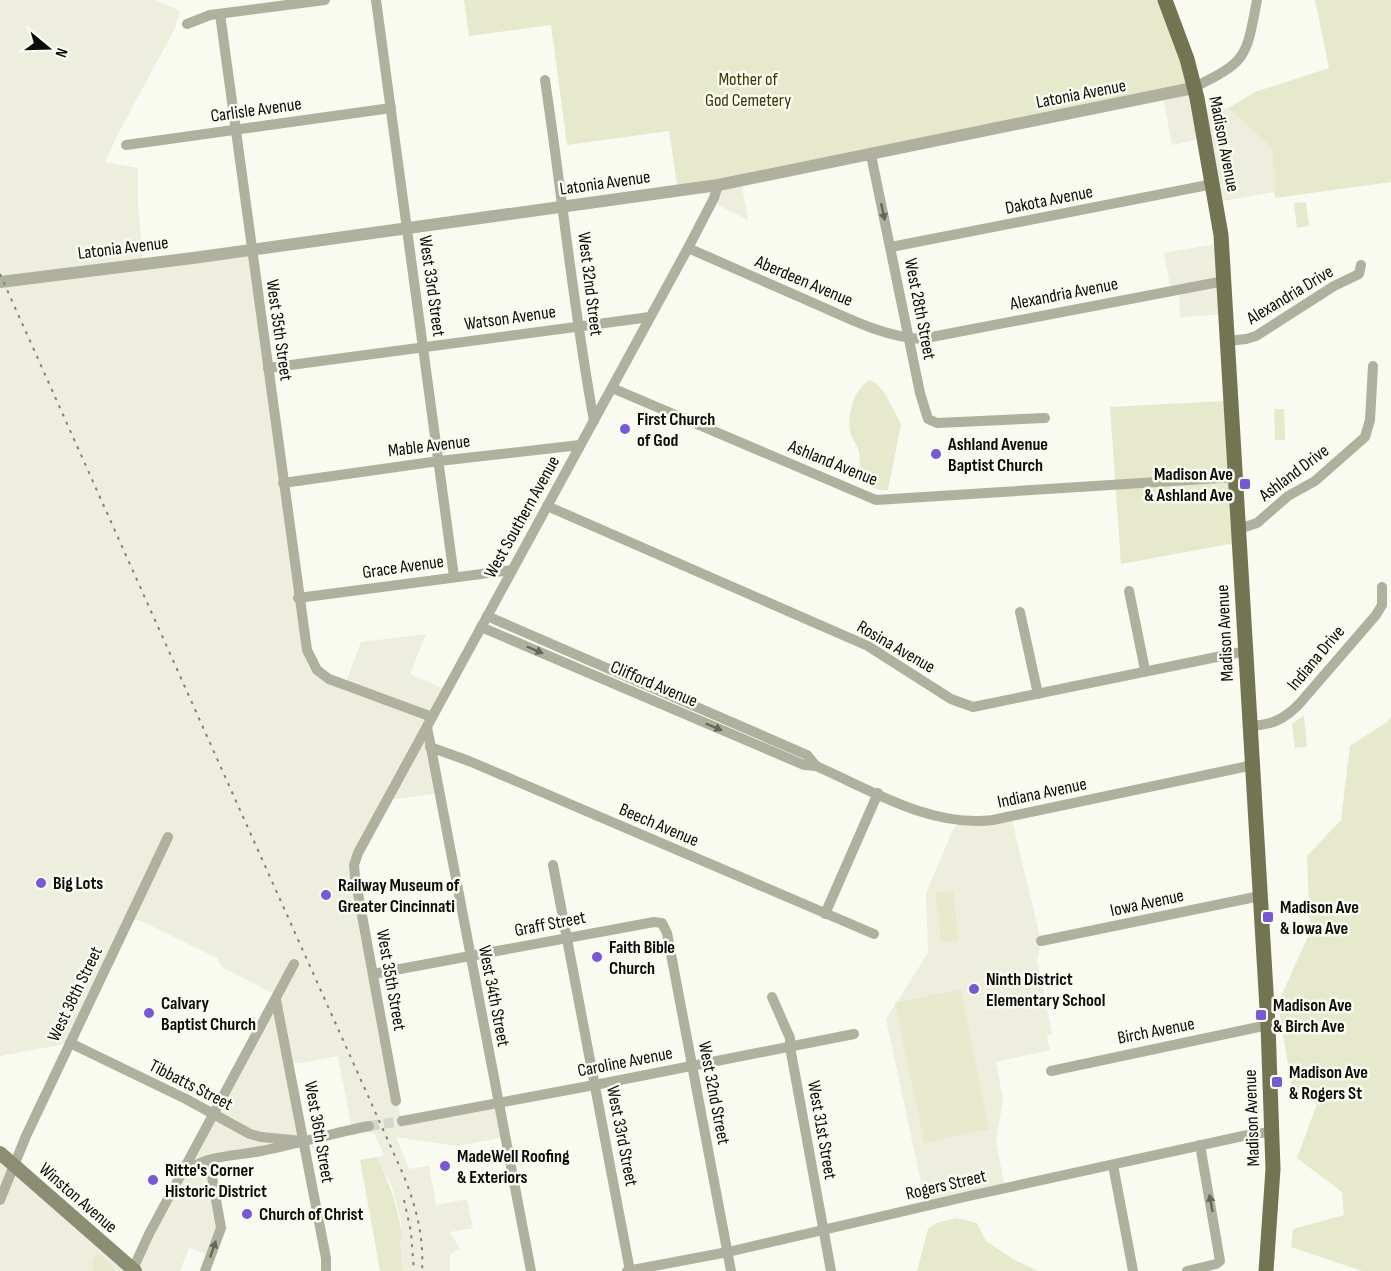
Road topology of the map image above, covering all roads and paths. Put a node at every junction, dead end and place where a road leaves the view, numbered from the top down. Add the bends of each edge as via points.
1 (325, 0) edge
2 (376, 0) edge
3 (1165, 0) edge
4 (1257, 0) edge
5 (220, 14) junction
6 (187, 24) dead end
7 (545, 80) dead end
8 (1193, 88) junction
9 (391, 108) junction
10 (237, 129) junction
11 (126, 145) dead end
12 (871, 155) junction
13 (1213, 184) junction
14 (718, 185) junction
15 (564, 207) junction
16 (407, 228) junction
17 (891, 247) junction
18 (688, 248) junction
19 (252, 249) junction
20 (1361, 265) dead end
21 (1224, 281) junction
22 (0, 282) edge
23 (650, 317) junction
24 (578, 326) junction
25 (909, 338) junction
26 (1228, 341) junction
27 (423, 346) junction
28 (1373, 366) dead end
29 (268, 368) junction
30 (612, 388) junction
31 (1045, 418) dead end
32 (594, 421) junction
33 (580, 445) junction
34 (440, 461) junction
35 (1236, 477) junction
36 (283, 483) junction
37 (547, 506) junction
38 (1239, 529) junction
39 (512, 570) junction
40 (454, 577) junction
41 (1382, 587) dead end
42 (1129, 591) dead end
43 (298, 598) junction
44 (1020, 612) dead end
45 (487, 616) junction
46 (481, 627) junction
47 (1246, 651) junction
48 (1145, 670) junction
49 (1038, 694) junction
50 (430, 722) junction
51 (1250, 726) junction
52 (430, 747) junction
53 (1253, 765) junction
54 (816, 766) junction
55 (842, 777) joint
56 (878, 793) junction
57 (168, 837) dead end
58 (354, 865) joint
59 (553, 865) dead end
60 (1260, 896) junction
61 (825, 914) junction
62 (662, 923) joint
63 (874, 934) dead end
64 (567, 937) junction
65 (1041, 941) dead end
66 (470, 956) junction
67 (294, 964) dead end
68 (373, 974) junction
69 (772, 997) dead end
70 (276, 1000) junction
71 (1268, 1025) junction
72 (854, 1034) dead end
73 (70, 1043) junction
74 (790, 1047) junction
75 (692, 1066) junction
76 (1051, 1071) dead end
77 (596, 1085) junction
78 (396, 1101) dead end
79 (498, 1103) junction
80 (214, 1114) junction
81 (402, 1120) tunnel mouth
82 (369, 1126) tunnel mouth
83 (1273, 1132) junction
84 (250, 1134) junction
85 (202, 1137) junction
86 (303, 1141) junction
87 (1200, 1145) junction
88 (0, 1153) edge
89 (237, 1155) junction
90 (214, 1160) junction
91 (13, 1165) junction
92 (1113, 1165) junction
93 (183, 1174) junction
94 (0, 1200) edge
95 (823, 1229) junction
96 (728, 1252) junction
97 (133, 1271) edge
98 (205, 1271) edge
99 (326, 1271) edge
100 (531, 1271) edge
101 (629, 1271) edge
102 (731, 1271) edge
103 (831, 1271) edge
104 (1133, 1271) edge
105 (1187, 1271) edge
106 (1266, 1271) edge

1 - 5 street
2 - 9 street, West 33rd Street
3 - 8 main road, Madison Avenue
4 - 8 street via 1250,37 1238,62
5 - 6 street
5 - 10 street, West 35th Street
7 - 15 street, West 32nd Street
8 - 12 street, Latonia Avenue
8 - 13 main road, Madison Avenue
9 - 10 street, Carlisle Avenue
9 - 16 street, West 33rd Street
10 - 11 street, Carlisle Avenue
10 - 19 street, West 35th Street
12 - 14 street, Latonia Avenue
12 -> 17 street, West 28th Street
13 - 17 street, Dakota Avenue
13 - 21 main road, Madison Avenue
14 - 15 street, Latonia Avenue
14 - 18 street, West Southern Avenue
15 - 16 street, Latonia Avenue
15 - 24 street, West 32nd Street
16 - 19 street, Latonia Avenue
16 - 27 street, West 33rd Street
17 - 25 street, West 28th Street
18 - 23 street, West Southern Avenue
18 - 25 street, Aberdeen Avenue via 841,315
19 - 22 street, Latonia Avenue
19 - 29 street, West 35th Street
20 - 26 street, Alexandria Drive via 1359,274 1256,336
21 - 25 street, Alexandria Avenue via 921,339
21 - 26 main road, Madison Avenue
23 - 24 street, Watson Avenue
23 - 30 street, West Southern Avenue
24 - 27 street, Watson Avenue
24 - 32 street, West 32nd Street
25 - 31 street, West 28th Street via 927,419 937,423
26 - 35 main road, Madison Avenue
27 - 29 street, Watson Avenue
27 - 34 street, West 33rd Street
28 - 38 street, Ashland Drive via 1370,420 1365,437 1315,481 1288,496 1257,523
29 - 36 street, West 35th Street
30 - 32 street, West Southern Avenue
30 - 35 street, Ashland Avenue via 876,500
32 - 33 street, West Southern Avenue
33 - 34 street, Mable Avenue
33 - 37 street, West Southern Avenue
34 - 36 street, Mable Avenue
34 - 40 street, West 33rd Street
35 - 38 main road, Madison Avenue
36 - 43 street, West 35th Street
37 - 39 street, West Southern Avenue
37 - 49 street, Rosina Avenue via 868,645 965,705 980,707
38 - 47 main road, Madison Avenue
39 - 40 street, Grace Avenue
39 - 45 street, West Southern Avenue
40 - 43 street, Grace Avenue
41 - 51 street, Indiana Drive via 1382,605 1376,615 1288,716 1266,725
42 - 48 street
43 - 50 street, West 35th Street via 307,650 317,670 329,679
44 - 49 street
45 - 46 street, West Southern Avenue
45 - 54 street, Clifford Avenue via 807,755
46 - 50 street, West Southern Avenue
46 -> 54 street, Clifford Avenue via 804,765
47 - 48 street, Rosina Avenue
47 - 51 main road, Madison Avenue
48 - 49 street, Rosina Avenue
50 - 52 street, West 34th Street
50 - 58 street, West Southern Avenue
51 - 53 main road, Madison Avenue
52 - 61 street, Beech Avenue
52 - 66 street, West 34th Street
53 - 56 street, Indiana Avenue via 982,821 932,815
53 - 60 main road, Madison Avenue
54 - 55 street, Clifford Avenue
55 - 56 street, Indiana Avenue
56 - 61 street
57 - 73 street, West 38th Street
58 - 68 street, West 35th Street
59 - 64 street, West 33rd Street
60 - 65 street, Iowa Avenue
60 - 71 main road, Madison Avenue
61 - 63 street, Beech Avenue
62 - 64 street, Graff Street
62 - 75 street, West 32nd Street
64 - 66 street, Graff Street
64 - 77 street, West 33rd Street
66 - 68 street, Graff Street
66 - 79 street, West 34th Street
67 - 70 street
68 - 78 street, West 35th Street
69 - 74 street, West 31st Street via 790,1038
70 - 80 street
70 - 86 street, West 36th Street
71 - 76 street, Birch Avenue
71 - 83 main road, Madison Avenue
72 - 74 street, Caroline Avenue
73 - 80 street, Tibbatts Street
73 - 91 street, West 38th Street
74 - 75 street, Caroline Avenue
74 - 95 street, West 31st Street
75 - 77 street, Caroline Avenue
75 - 96 street, West 32nd Street
77 - 79 street, Caroline Avenue
77 - 101 street, West 33rd Street
79 - 81 street, Caroline Avenue
79 - 100 street, West 34th Street
80 - 84 street, Tibbatts Street
80 - 85 street
82 - 86 street
83 - 87 street, Rogers Street
83 - 106 main road, Madison Avenue
84 - 86 street, Tibbatts Street
84 - 89 street via 250,1143
85 - 90 street
85 - 93 street
86 - 89 street
86 - 99 street, West 36th Street
87 - 92 street, Rogers Street
105 -> 87 street via 1220,1260
88 - 91 main road, Winston Avenue
89 - 90 street
90 - 93 street via 198,1163
98 -> 90 street via 220,1228
91 - 94 street, West 38th Street
91 - 97 main road, Winston Avenue
92 - 95 street, Rogers Street
92 - 104 street
93 - 97 street
95 - 96 street, Rogers Street
95 - 103 street, West 31st Street
96 - 101 street, Rogers Street
96 - 102 street, West 32nd Street

